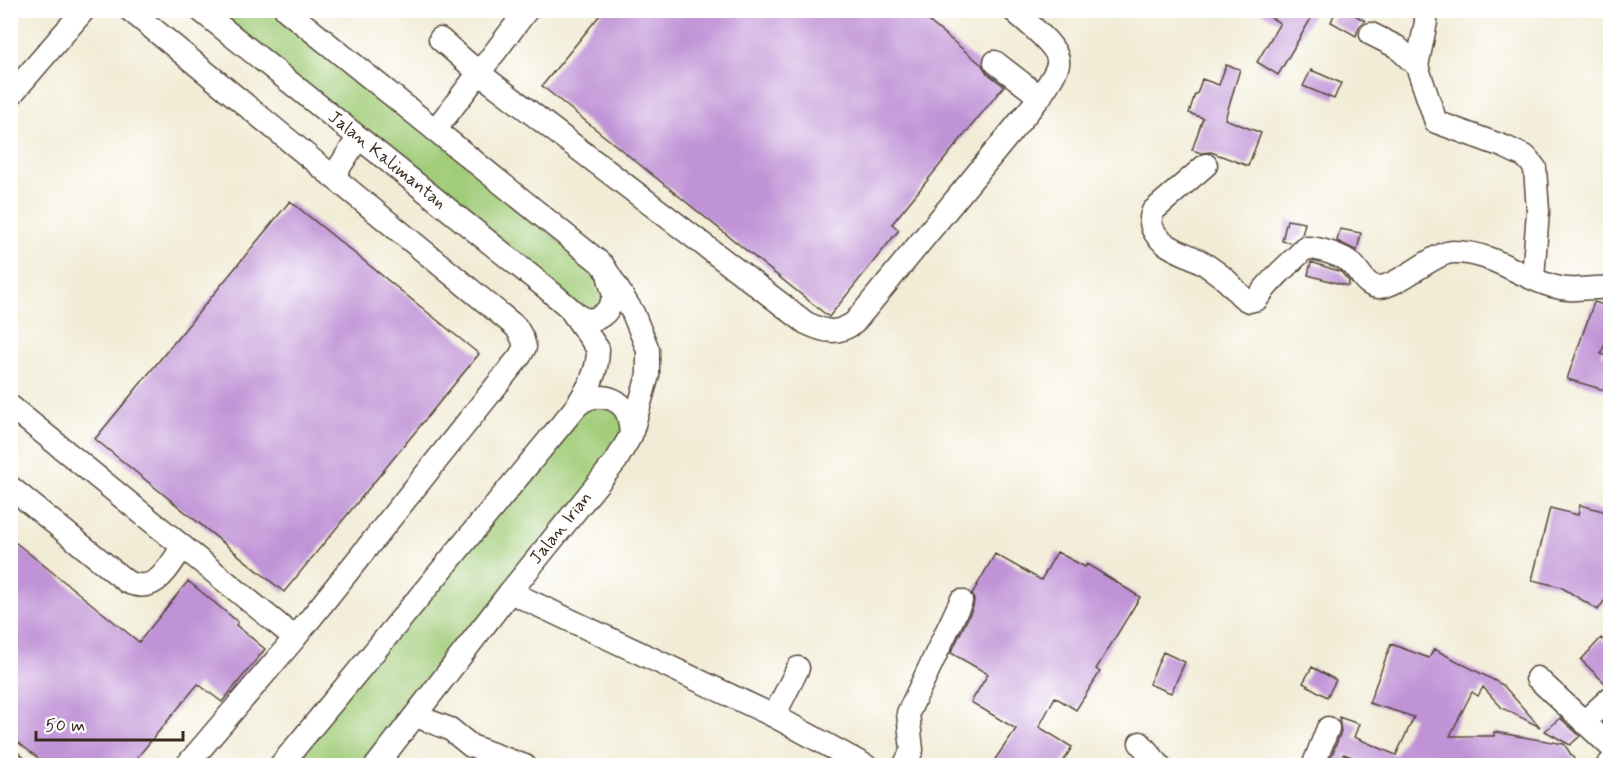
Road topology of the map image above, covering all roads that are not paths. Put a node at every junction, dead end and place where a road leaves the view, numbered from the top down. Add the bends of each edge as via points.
1 (84, 10) edge
2 (130, 10) edge
3 (200, 10) edge
4 (286, 10) edge
5 (527, 10) edge
6 (1013, 10) edge
7 (1426, 10) edge
8 (1371, 34) dead end
9 (440, 39) dead end
10 (995, 62) dead end
11 (1417, 66) junction
12 (479, 73) junction
13 (10, 96) edge
14 (1040, 97) junction
15 (435, 130) junction
16 (358, 138) junction
17 (1206, 165) dead end
18 (333, 177) junction
19 (603, 265) junction
20 (1533, 278) junction
21 (1611, 288) edge
22 (572, 312) junction
23 (10, 406) edge
24 (577, 406) junction
25 (632, 435) junction
26 (10, 487) edge
27 (183, 547) junction
28 (510, 592) junction
29 (961, 601) dead end
30 (295, 638) junction
31 (798, 668) dead end
32 (1537, 678) dead end
33 (1611, 698) edge
34 (416, 716) junction
35 (774, 716) junction
36 (1584, 722) junction
37 (1328, 728) dead end
38 (1140, 743) dead end
39 (1611, 746) edge
40 (10, 761) edge
41 (1611, 763) edge
42 (16, 765) edge
43 (186, 765) edge
44 (280, 765) edge
45 (376, 765) edge
46 (525, 765) edge
47 (866, 765) edge
48 (904, 765) edge
49 (1160, 765) edge
50 (1313, 765) edge
51 (1607, 765) edge

1 - 13 street
2 - 18 street
3 - 16 street, Jalan Kalimantan
4 - 15 street
5 - 12 street
6 - 14 street via 1051,45 1058,57 1058,66
7 - 11 street
8 - 11 street via 1397,47
9 - 12 street
10 - 14 street
11 - 20 street via 1436,122 1505,147 1526,158 1535,168 1538,210
12 - 14 street via 806,323 822,330 842,331 854,323
12 - 15 street
15 - 19 street
16 - 18 street
16 - 22 street, Jalan Kalimantan
17 - 20 street via 1153,211 1154,232 1165,243 1206,264 1249,301 1257,299 1274,278 1310,247 1351,262 1367,283 1378,287 1450,252 1497,260
18 - 30 street via 516,327 525,346
19 - 22 street via 614,296 607,312 586,320
19 - 25 street, Jalan Irian via 633,313 648,350 648,375
20 - 21 street via 1565,289
22 - 24 street via 598,349 594,376
23 - 27 street
24 - 25 street via 585,398 608,398 624,408
24 - 44 street
25 - 28 street, Jalan Irian via 616,461
26 - 27 street via 136,586 154,584
27 - 30 street
28 - 34 street, Jalan Irian
28 - 35 street
29 - 48 street via 908,713 912,750
30 - 43 street
31 - 35 street
32 - 36 street
33 - 36 street
34 - 45 street, Jalan Irian
34 - 46 street via 450,729 471,747
35 - 47 street
36 - 39 street
37 - 50 street
38 - 49 street
40 - 42 street
41 - 51 street

